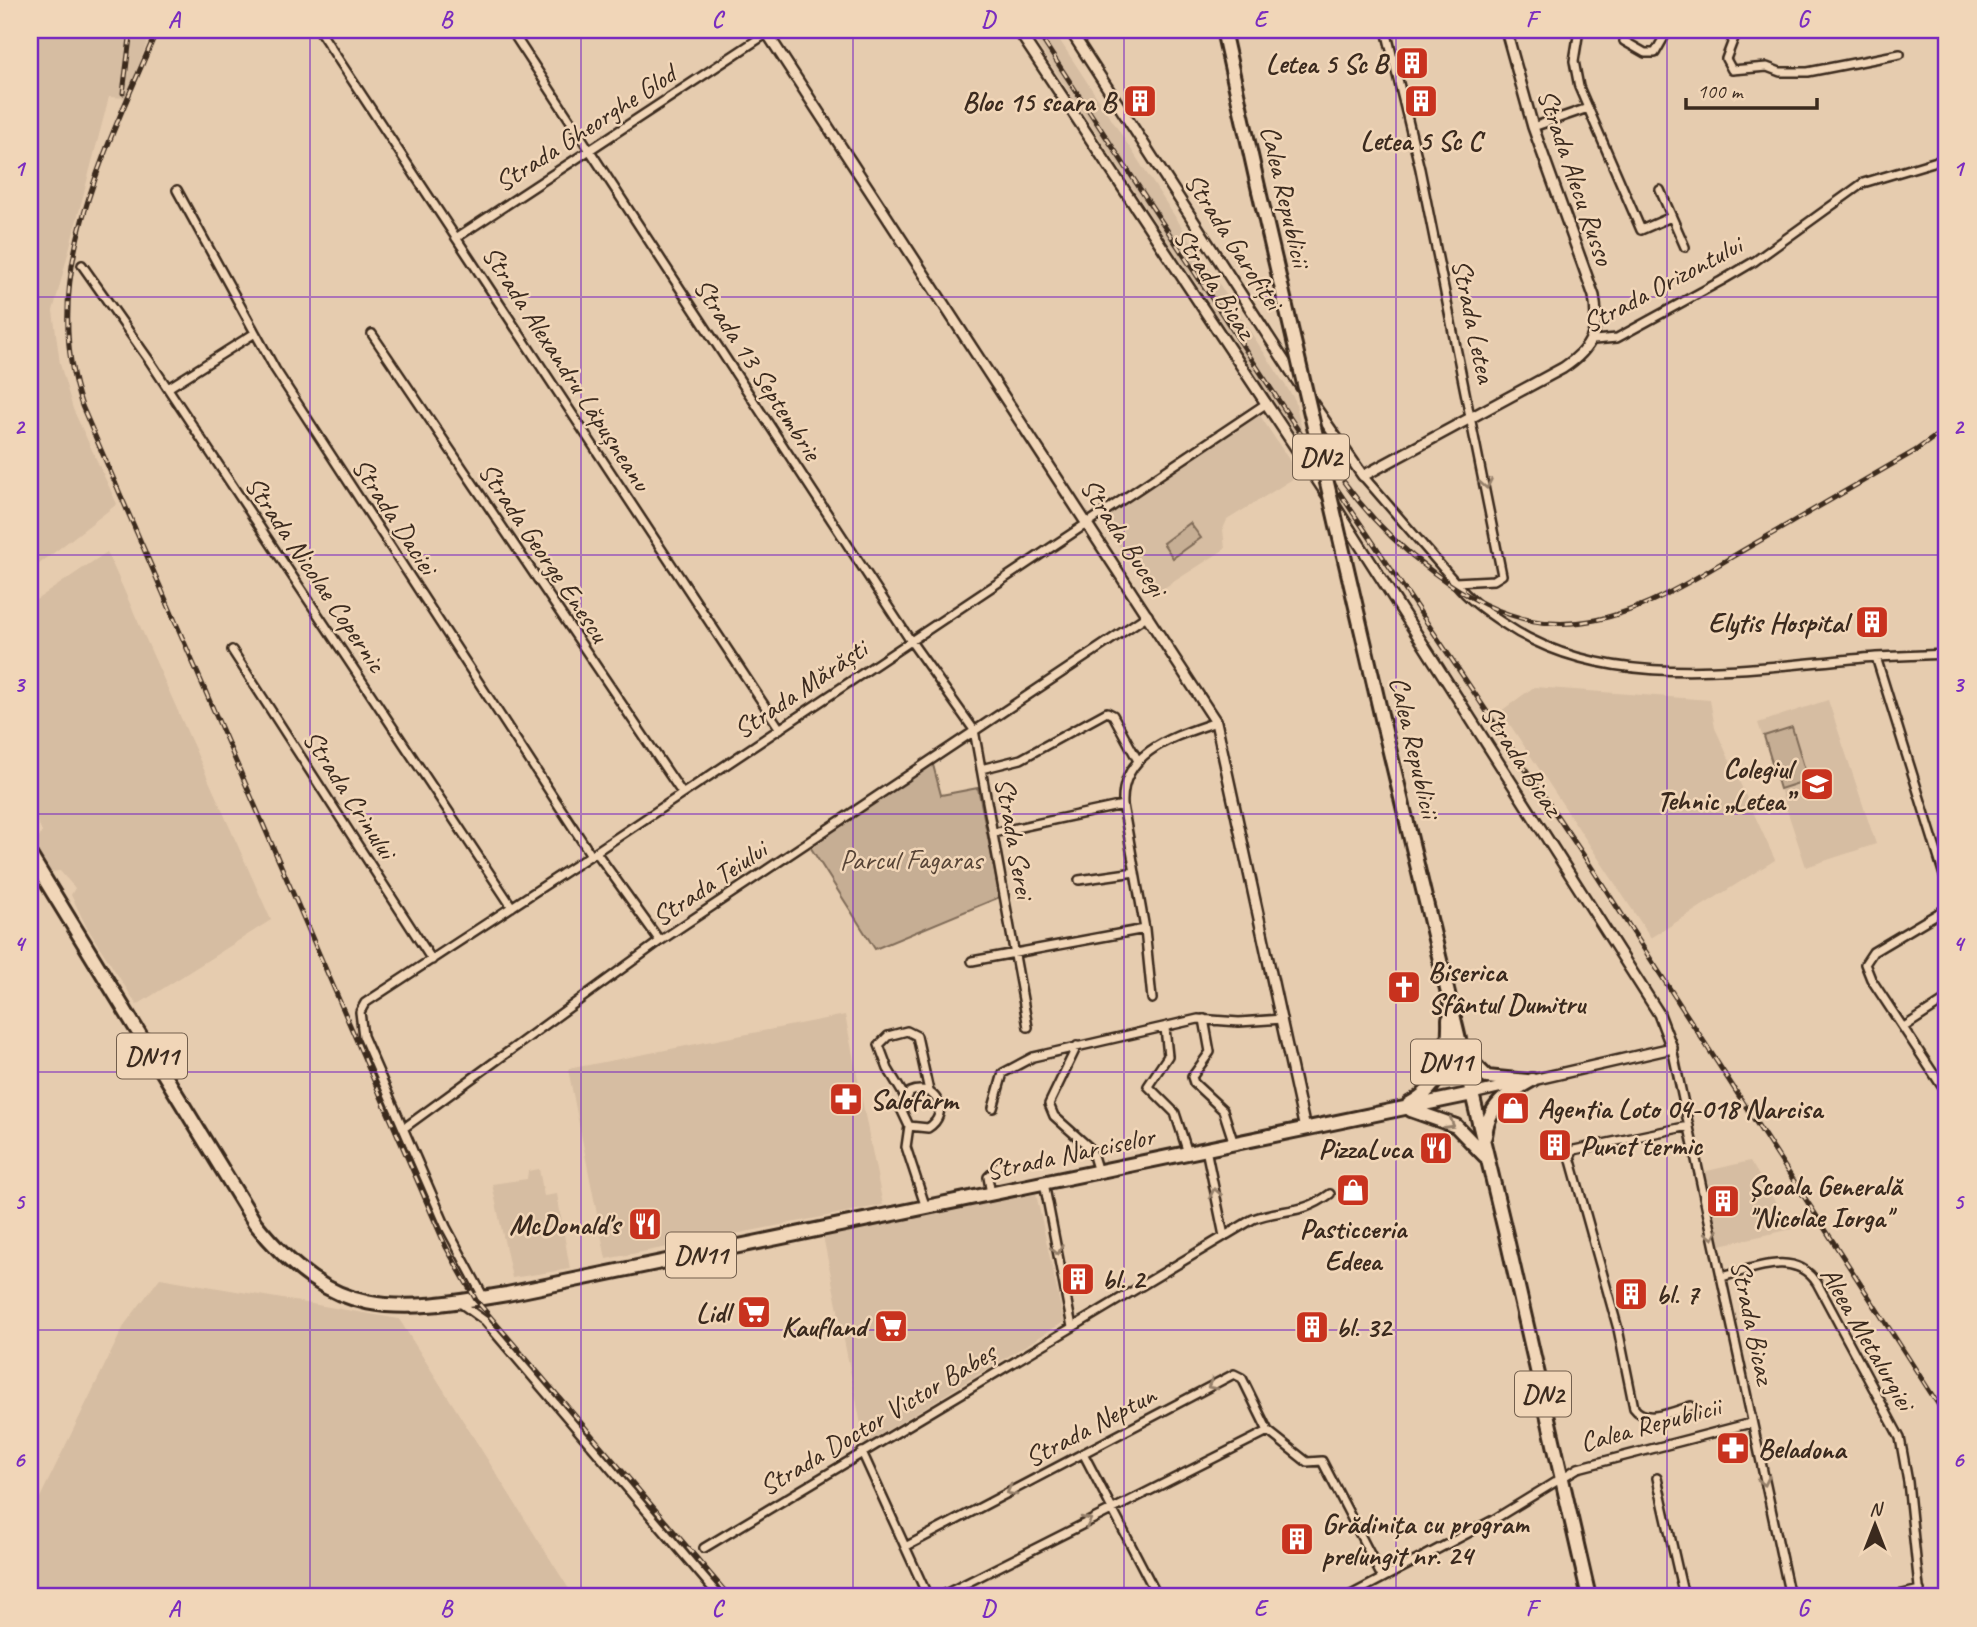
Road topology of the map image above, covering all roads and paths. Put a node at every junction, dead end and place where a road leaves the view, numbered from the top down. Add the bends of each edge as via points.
1 (319, 30) edge
2 (511, 30) edge
3 (1018, 30) edge
4 (1070, 30) edge
5 (1223, 30) edge
6 (1387, 30) edge
7 (1506, 30) edge
8 (1513, 30) edge
9 (1579, 30) edge
10 (1668, 30) edge
11 (1737, 30) edge
12 (768, 31) edge
13 (1624, 41) dead end
14 (1900, 54) dead end
15 (1513, 56) junction
16 (1588, 108) junction
17 (1533, 127) junction
18 (590, 150) junction
19 (1947, 158) edge
20 (177, 190) dead end
21 (1660, 190) dead end
22 (1671, 217) junction
23 (456, 238) junction
24 (1685, 247) dead end
25 (82, 265) dead end
26 (255, 333) junction
27 (372, 334) dead end
28 (1594, 340) junction
29 (168, 388) junction
30 (1267, 403) junction
31 (1472, 417) junction
32 (1363, 476) junction
33 (1088, 523) junction
34 (1455, 582) junction
35 (1148, 615) junction
36 (910, 640) junction
37 (232, 650) dead end
38 (1947, 654) edge
39 (1876, 657) junction
40 (1216, 722) junction
41 (780, 729) junction
42 (974, 730) junction
43 (1137, 759) junction
44 (981, 769) junction
45 (682, 793) junction
46 (1123, 805) junction
47 (993, 833) junction
48 (594, 854) junction
49 (30, 855) edge
50 (1135, 872) junction
51 (1079, 880) dead end
52 (1947, 885) edge
53 (512, 907) junction
54 (1947, 908) edge
55 (1145, 929) junction
56 (660, 942) junction
57 (1016, 954) junction
58 (432, 960) junction
59 (972, 961) dead end
60 (1449, 994) junction
61 (1152, 999) dead end
62 (1947, 999) edge
63 (1204, 1019) junction
64 (1282, 1019) junction
65 (1028, 1027) dead end
66 (1904, 1027) junction
67 (1166, 1028) junction
68 (1077, 1046) junction
69 (1672, 1048) junction
70 (1462, 1052) junction
71 (1532, 1080) junction
72 (929, 1091) junction
73 (1472, 1094) junction
74 (1947, 1094) edge
75 (905, 1097) junction
76 (993, 1108) dead end
77 (1400, 1109) junction
78 (909, 1126) junction
79 (1689, 1126) junction
80 (404, 1128) junction
81 (1305, 1129) junction
82 (1234, 1144) junction
83 (1485, 1146) junction
84 (1206, 1149) junction
85 (1188, 1153) junction
86 (1488, 1160) junction
87 (1002, 1163) dead end
88 (1098, 1172) junction
89 (1044, 1183) junction
90 (991, 1194) junction
91 (1330, 1194) dead end
92 (926, 1208) junction
93 (1224, 1236) junction
94 (1721, 1277) junction
95 (480, 1299) junction
96 (460, 1303) junction
97 (1072, 1327) junction
98 (1691, 1406) dead end
99 (1751, 1423) junction
100 (1269, 1431) junction
101 (862, 1452) junction
102 (1083, 1453) junction
103 (1562, 1476) junction
104 (1657, 1478) dead end
105 (1112, 1509) junction
106 (905, 1547) junction
107 (704, 1548) dead end
108 (1382, 1577) junction
109 (1920, 1594) edge
110 (720, 1597) edge
111 (928, 1597) edge
112 (939, 1597) edge
113 (1158, 1597) edge
114 (1347, 1597) edge
115 (1589, 1597) edge
116 (1684, 1597) edge
117 (1790, 1597) edge
118 (1889, 1597) edge

1 - 23 street, Strada Alexandru Lăpușneanu
2 - 18 street, Strada 13 Septembrie
3 - 30 street, Strada Bicaz
4 - 32 street, Strada Garofiței
5 - 60 main road, Calea Republicii / DN2, bridge
6 - 31 street, Strada Letea
7 - 15 street, Strada Alecu Russo
8 - 15 street
9 - 16 street via 1574,61
10 - 13 street via 1655,53
11 - 14 street via 1726,59 1732,70 1738,71 1767,67 1808,72
12 - 18 street, Strada Gheorghe Glod
12 - 33 street, Strada Bucegi
15 - 17 street, Strada Alecu Russo
16 - 17 street
16 - 22 street via 1641,230
17 - 28 street, Strada Alecu Russo via 1594,296
18 - 23 street, Strada Gheorghe Glod
18 - 36 street, Strada 13 Septembrie
19 - 28 street, Strada Orizontului via 1863,183 1721,281 1617,338
20 - 26 street, Strada Daciei
21 - 22 street
22 - 24 street
23 - 41 street, Strada Alexandru Lăpușneanu
25 - 29 street, Strada Nicolae Copernic
26 - 29 street
26 - 48 street, Strada Daciei via 282,381
27 - 45 street, Strada George Enescu
28 - 31 street, Strada Orizontului via 1563,368
29 - 53 street, Strada Nicolae Copernic
30 - 33 street, Strada Mărăști
30 - 69 street, Strada Bicaz via 1659,1014
31 - 32 street, Strada Orizontului
31 -> 34 street, Strada Letea via 1503,575 1494,580
32 - 34 street
33 - 35 street, Strada Bucegi
33 - 36 street, Strada Mărăști
34 - 39 street via 1485,611 1520,635 1566,657 1621,668 1690,670
35 - 40 street, Strada Bucegi
35 - 42 street, Strada Teiului
36 - 41 street, Strada Mărăști
36 - 42 street, Strada 13 Septembrie
37 - 58 street, Strada Crinului
38 - 39 street
39 - 52 street
40 - 43 street
40 - 64 street, Strada Bucegi
41 - 45 street, Strada Mărăști
42 - 44 street, Strada Serei
42 - 56 street, Strada Teiului
43 - 44 street via 1107,712 1021,759
43 - 46 street via 1125,786
44 - 47 street, Strada Serei
45 - 48 street, Strada Mărăști
46 - 47 street
46 - 50 street
47 - 57 street, Strada Serei
48 - 53 street, Strada Mărăști
48 - 56 street, Strada Daciei
49 - 96 main road, DN11 via 232,1189 281,1253 323,1286 369,1304 415,1308
50 - 51 street
50 - 55 street
53 - 58 street, Strada Mărăști
54 - 66 street via 1867,957 1866,971
55 - 57 street
55 - 61 street
56 - 80 street, Strada Teiului
57 - 59 street
57 - 65 street, Strada Serei
58 - 80 street, Strada Mărăști via 365,1003 359,1012 363,1036
60 - 70 main road, Calea Republicii / DN2
60 - 77 main road, DN11 via 1446,1064 1425,1094
62 - 66 street
63 - 64 street
63 - 67 street
63 - 82 street via 1210,1052 1192,1077 1223,1110
64 - 81 street, Strada Bucegi
66 - 74 street
67 - 68 street
67 - 85 street via 1168,1056 1148,1086 1175,1113
68 - 76 street via 1033,1057 1003,1073
68 - 88 street via 1049,1104 1054,1116 1091,1149
69 - 71 street, Strada Narciselor
69 - 79 street, Strada Bicaz
70 - 71 main road via 1487,1077
70 - 73 main road, Calea Republicii / DN2
71 - 73 street, Strada Narciselor
71 - 83 main road via 1493,1108
72 - 75 street via 916,1090
72 - 75 street via 917,1036 907,1031 888,1036 879,1045
72 - 78 street via 939,1100 938,1119 922,1129
73 - 77 main road, Strada Narciselor / DN11
73 - 83 main road, Calea Republicii / DN2
75 - 78 street via 901,1109
77 - 81 main road, Strada Narciselor / DN11
77 -> 86 main road, DN11 via 1426,1113 1456,1126
78 - 92 street via 906,1147
79 -> 94 street, Strada Bicaz
79 - 98 street via 1574,1150 1570,1157 1618,1329 1633,1408 1647,1417
80 - 95 street
81 - 82 main road, Strada Narciselor / DN11
82 - 84 main road, Strada Narciselor / DN11
83 - 86 main road, Calea Republicii / DN2
84 - 85 main road, Strada Narciselor / DN11
93 -> 84 street
85 - 88 main road, Strada Narciselor / DN11
86 - 103 main road, Calea Republicii / DN2
87 - 90 street via 989,1173
88 - 89 main road, Strada Narciselor / DN11
89 - 90 main road, Strada Narciselor / DN11
89 -> 97 street
90 - 92 main road, Strada Narciselor / DN11
91 - 93 street, Strada Doctor Victor Babeș via 1298,1212 1274,1211 1253,1219
92 - 95 main road, Strada Narciselor / DN11
93 - 97 street, Strada Doctor Victor Babeș
94 - 99 street, Strada Bicaz
94 - 109 street, Aleea Metalurgiei via 1789,1262 1809,1271 1900,1438
95 - 96 main road, DN11
96 - 110 street via 485,1321
97 - 101 street, Strada Doctor Victor Babeș
99 - 103 street, Calea Republicii
99 -> 117 street, Strada Bicaz
100 -> 102 street, Strada Neptun via 1242,1378 1234,1374
100 - 105 street
100 - 108 street via 1307,1462 1322,1461
101 - 106 street
101 - 107 street, Strada Doctor Victor Babeș
102 - 105 street
102 -> 106 street, Strada Neptun
103 - 108 street via 1493,1520
103 - 115 main road, Calea Republicii / DN2
104 - 116 street
112 -> 105 street
105 - 113 street
106 - 111 street
108 - 114 street
109 - 118 street

